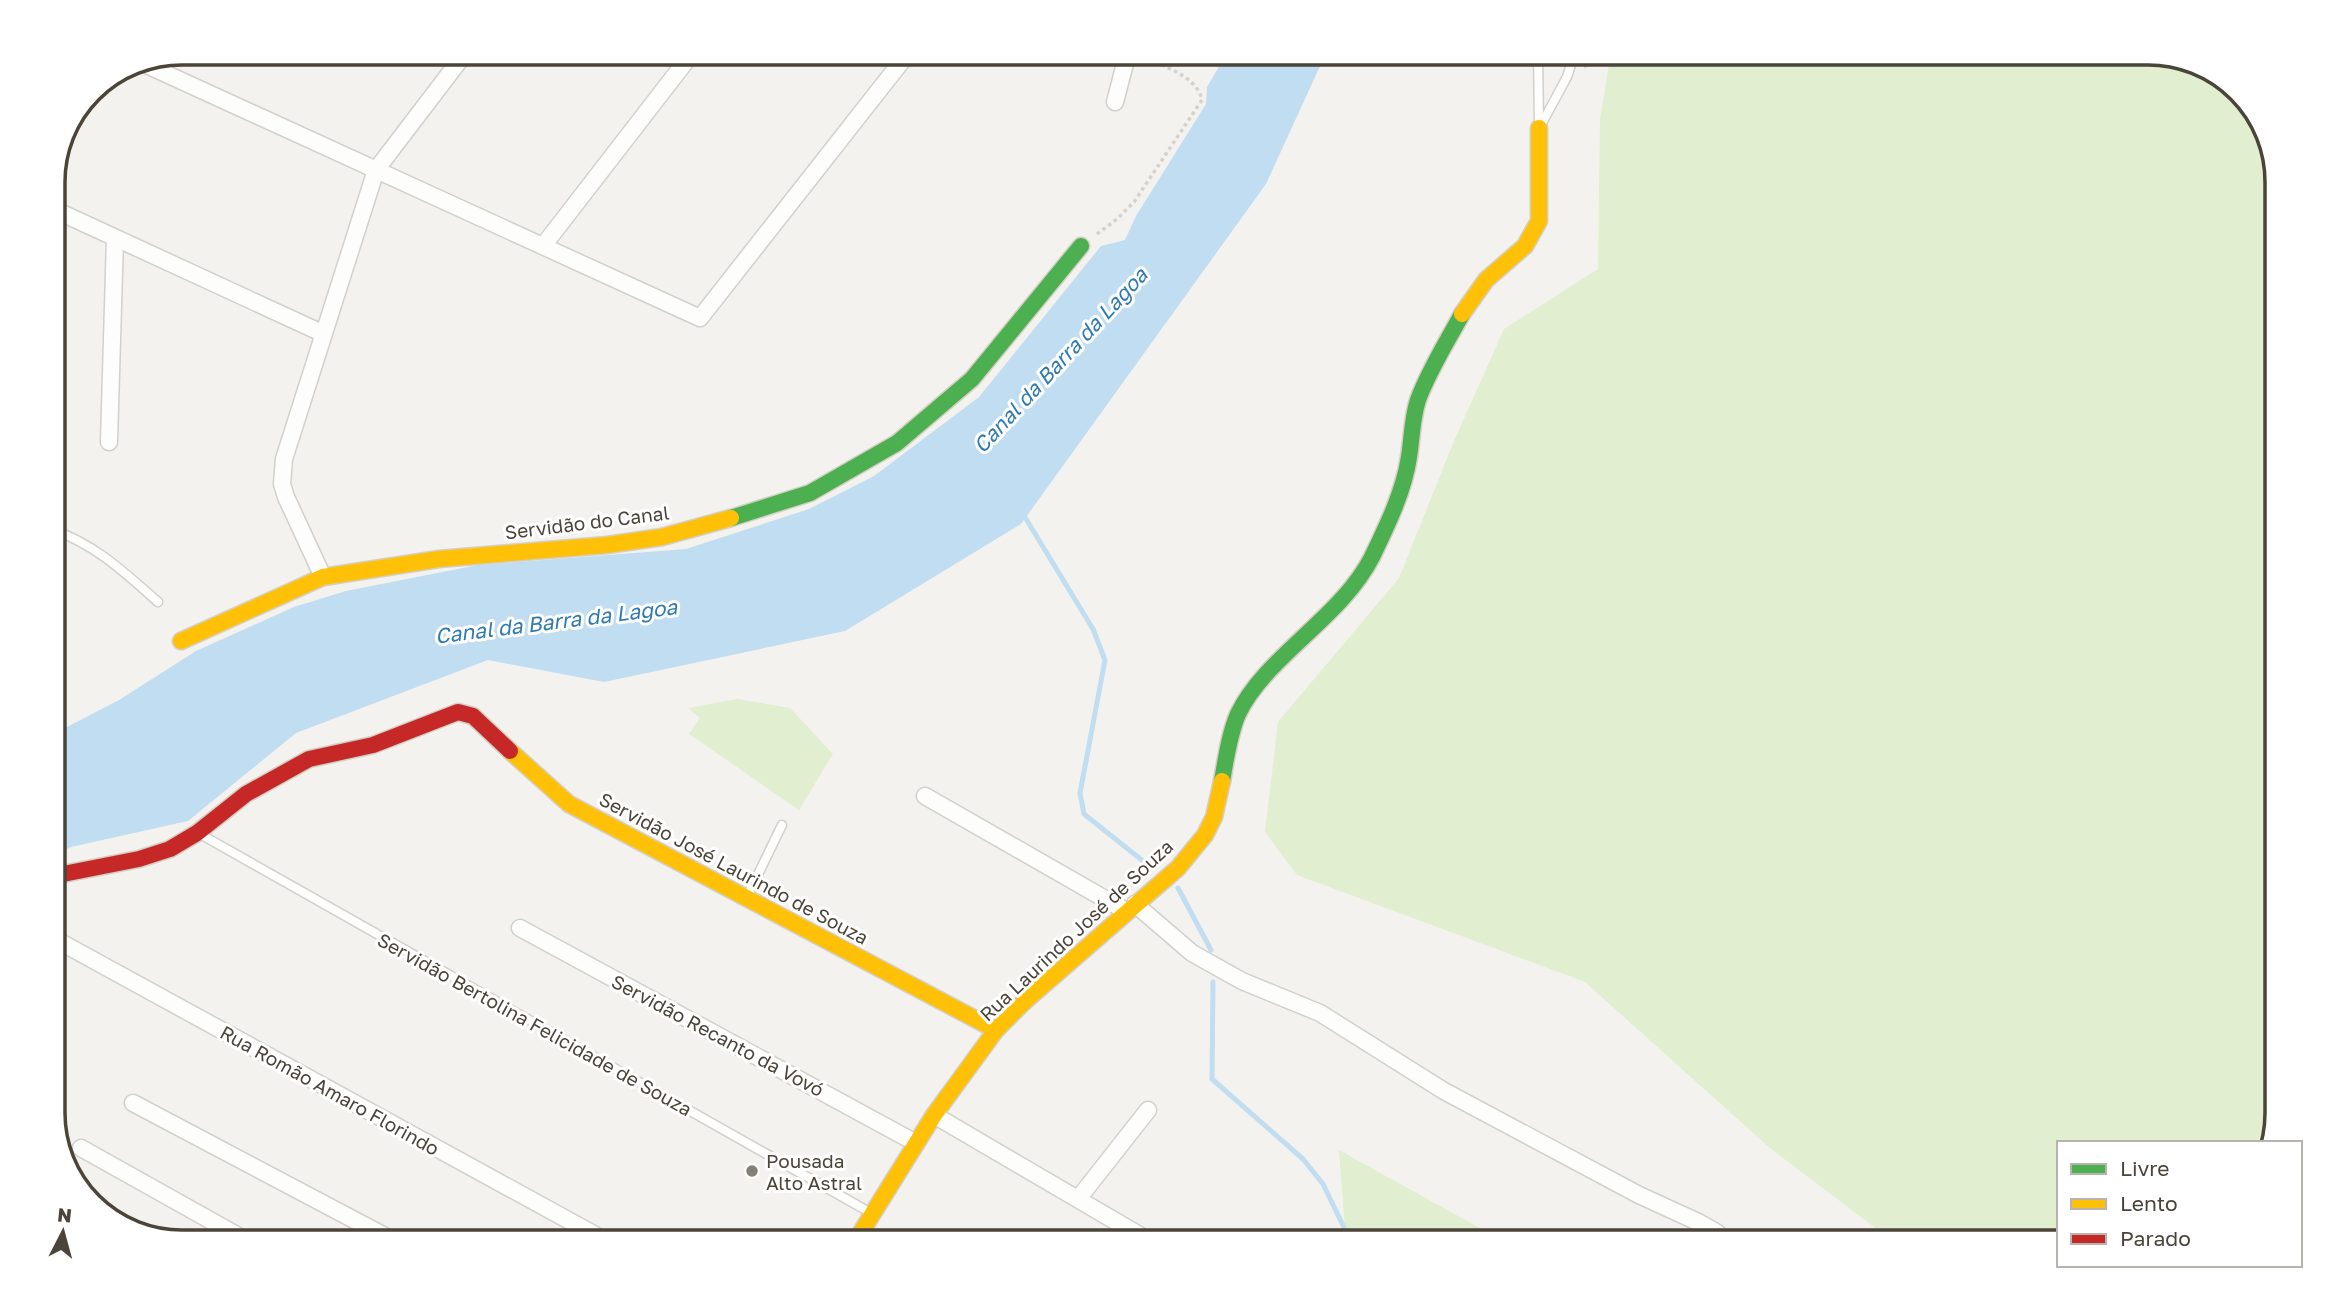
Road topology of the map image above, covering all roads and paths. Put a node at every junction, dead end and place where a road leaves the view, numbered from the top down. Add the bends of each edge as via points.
1 (456, 65) edge
2 (683, 65) edge
3 (899, 65) edge
4 (1125, 65) edge
5 (1161, 65) edge
6 (1538, 65) edge
7 (1571, 65) edge
8 (1586, 65) edge
9 (154, 68) edge
10 (1567, 77) junction
11 (1115, 102) dead end
12 (1539, 128) junction
13 (376, 170) junction
14 (65, 215) edge
15 (115, 238) junction
16 (543, 246) junction
17 (1081, 246) joint
18 (324, 334) junction
19 (109, 442) dead end
20 (65, 535) edge
21 (323, 577) junction
22 (158, 602) dead end
23 (181, 641) dead end
24 (925, 796) dead end
25 (782, 825) dead end
26 (197, 833) junction
27 (65, 874) edge
28 (747, 897) junction
29 (1131, 908) junction
30 (520, 928) dead end
31 (65, 945) edge
32 (996, 1030) junction
33 (134, 1103) dead end
34 (1148, 1110) dead end
35 (934, 1115) junction
36 (916, 1143) junction
37 (81, 1147) dead end
38 (1078, 1199) junction
39 (874, 1215) junction
40 (228, 1230) edge
41 (373, 1230) edge
42 (586, 1230) edge
43 (863, 1230) edge
44 (1131, 1230) edge
45 (1713, 1230) edge

1 - 13 street
2 - 16 street
3 - 16 street via 700,318
4 - 11 street
5 - 17 path via 1191,81 1202,100 1134,202
6 - 12 lane
7 - 10 lane
8 - 10 path
9 - 13 street
10 - 12 lane
12 - 29 street, Rua Laurindo José de Souza via 1539,221 1525,246 1486,280 1435,363 1418,400 1398,496 1371,558 1352,587 1250,695 1232,733 1217,806 1205,835 1178,868
13 - 16 street
13 - 18 street
14 - 15 street
15 - 18 street
15 - 19 street
17 - 21 street, Servidão do Canal via 972,379 897,443 810,493 662,537 439,559
18 - 21 street via 282,472 286,497
20 - 22 lane via 106,557
21 - 23 street, Servidão do Canal
24 - 29 street
25 - 28 lane
26 - 27 street via 157,855
26 - 28 street, Servidão José Laurindo de Souza via 246,794 309,759 373,745 458,712 473,716 569,804
26 - 39 lane, Servidão Bertolina Felicidade de Souza
28 - 32 street, Servidão José Laurindo de Souza
29 - 32 street, Rua Laurindo José de Souza
29 - 45 street via 1192,953 1252,985 1320,1013 1444,1091
30 - 36 street, Servidão Recanto da Vovó
31 - 42 street, Rua Romão Amaro Florindo
32 - 35 street, Rua Laurindo José de Souza
33 - 41 street
34 - 38 street
35 - 36 street, Rua Laurindo José de Souza
35 - 38 street
36 - 39 street, Rua Laurindo José de Souza
37 - 40 street
38 - 44 street
39 - 43 street, Rua Laurindo José de Souza

